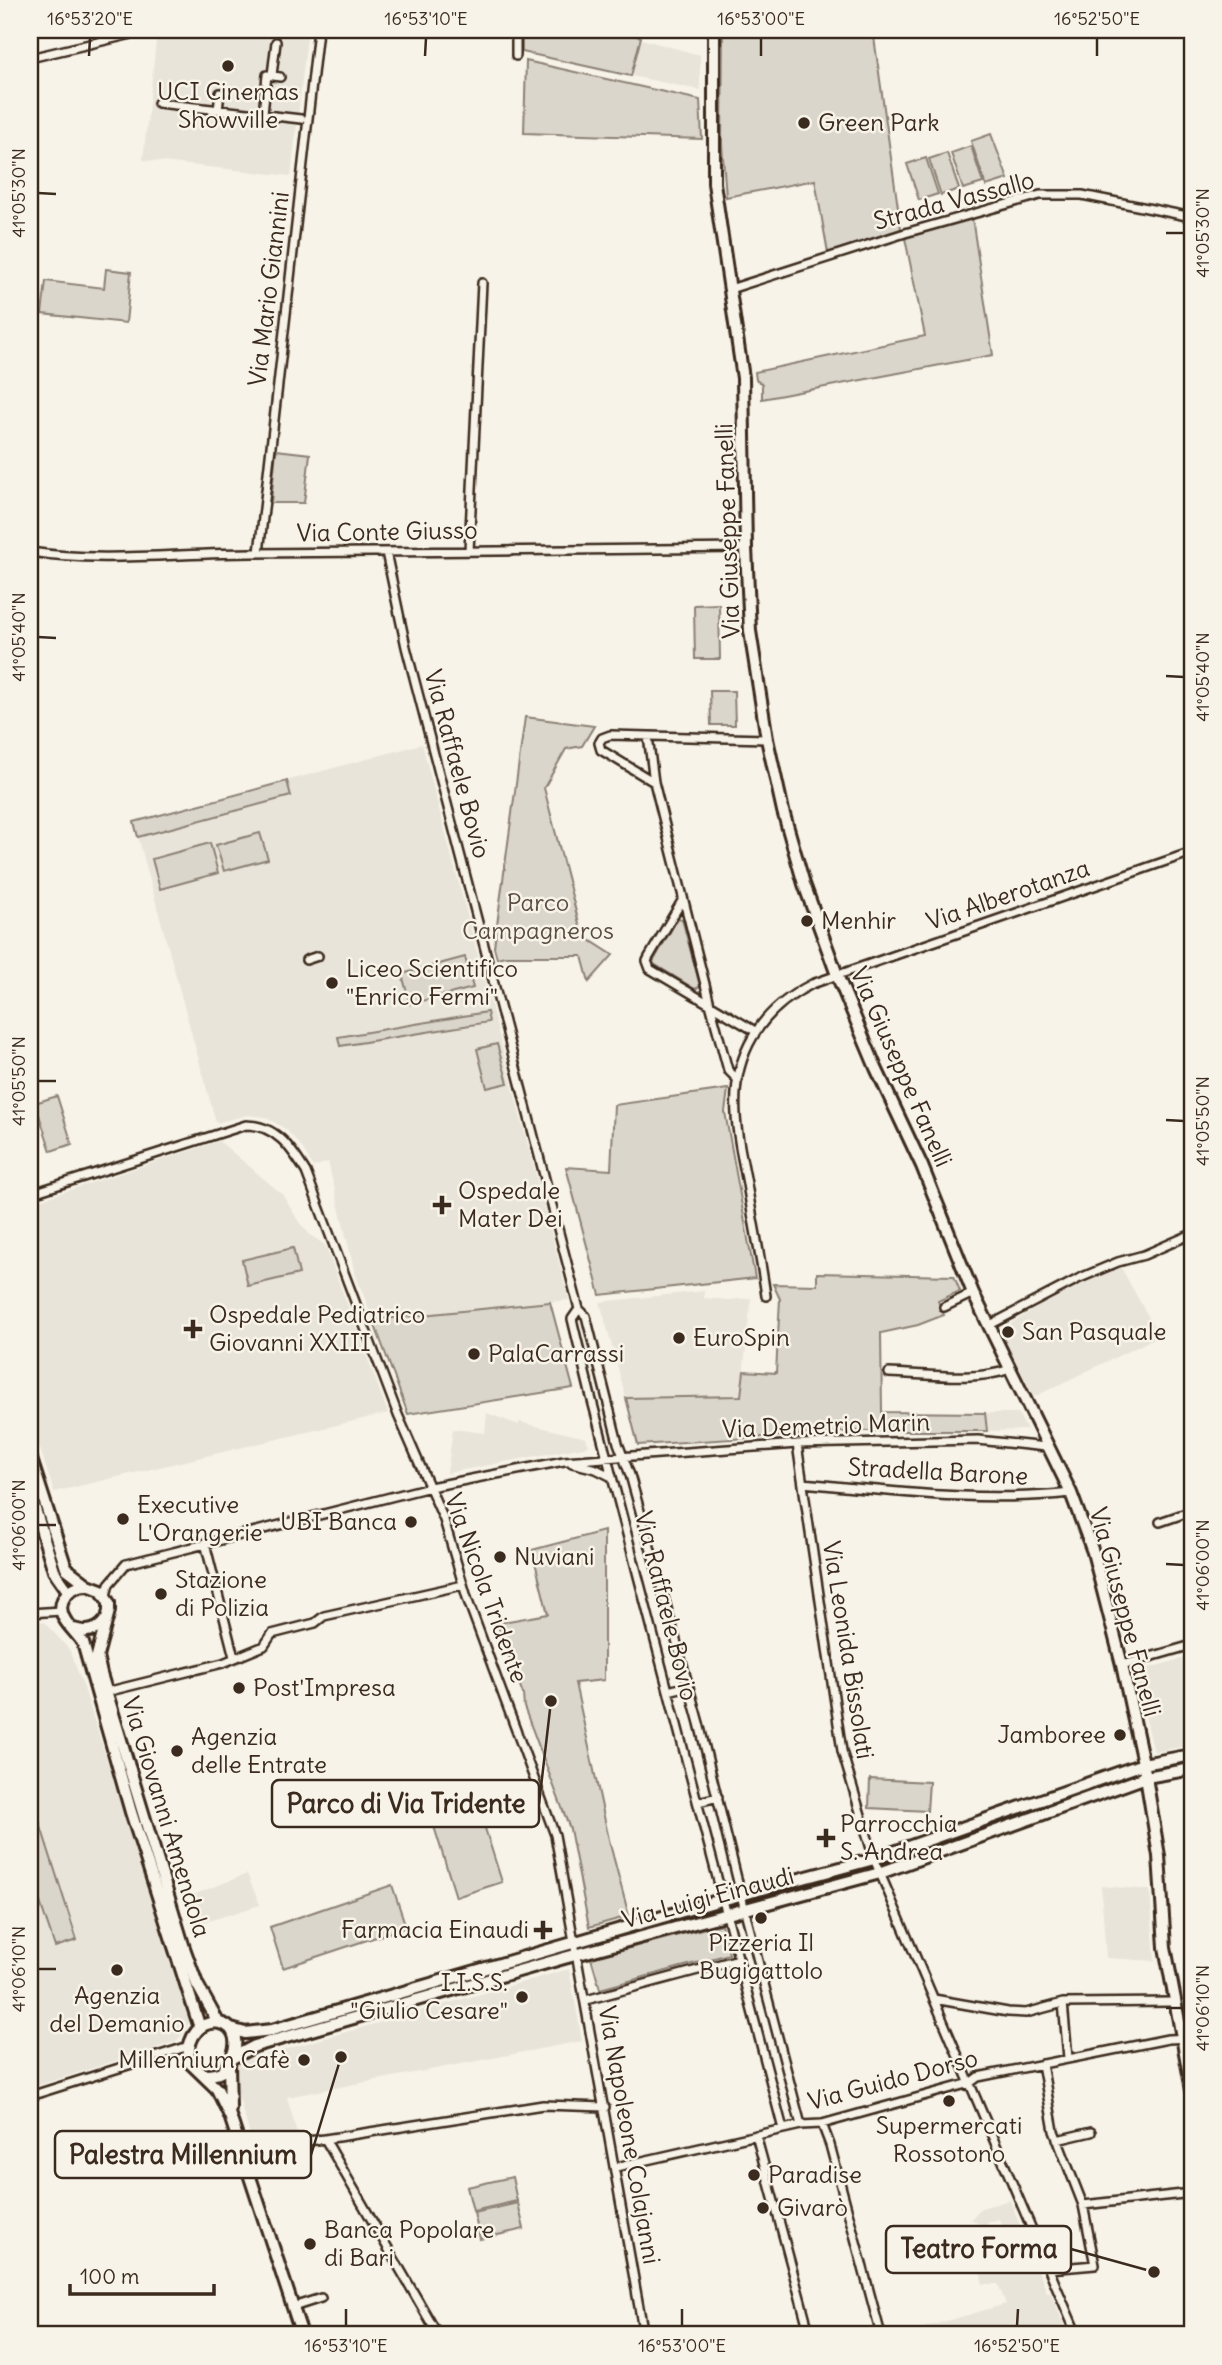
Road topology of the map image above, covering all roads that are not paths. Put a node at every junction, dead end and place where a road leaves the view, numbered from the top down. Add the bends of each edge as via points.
1 (149, 30) edge
2 (318, 30) edge
3 (516, 30) edge
4 (714, 30) edge
5 (276, 42) dead end
6 (516, 56) dead end
7 (30, 58) edge
8 (220, 93) dead end
9 (158, 103) dead end
10 (218, 110) junction
11 (263, 114) junction
12 (300, 119) dead end
13 (1192, 217) edge
14 (482, 283) dead end
15 (730, 289) junction
16 (746, 548) junction
17 (469, 551) junction
18 (30, 552) edge
19 (386, 552) junction
20 (259, 553) junction
21 (648, 736) junction
22 (767, 739) junction
23 (651, 764) junction
24 (633, 769) junction
25 (654, 782) junction
26 (1192, 852) edge
27 (683, 899) junction
28 (318, 956) dead end
29 (306, 960) dead end
30 (837, 975) junction
31 (710, 1004) junction
32 (755, 1031) junction
33 (738, 1080) junction
34 (30, 1194) edge
35 (1192, 1234) edge
36 (973, 1293) junction
37 (766, 1296) dead end
38 (944, 1307) dead end
39 (579, 1309) junction
40 (988, 1326) junction
41 (1010, 1369) junction
42 (889, 1373) dead end
43 (797, 1444) junction
44 (1046, 1447) junction
45 (623, 1455) junction
46 (30, 1456) edge
47 (608, 1457) junction
48 (564, 1461) junction
49 (612, 1477) junction
50 (803, 1483) junction
51 (430, 1487) junction
52 (30, 1493) edge
53 (1070, 1493) junction
54 (639, 1507) junction
55 (621, 1511) junction
56 (1192, 1511) edge
57 (1160, 1522) dead end
58 (205, 1542) junction
59 (88, 1585) junction
60 (463, 1585) junction
61 (68, 1591) junction
62 (106, 1596) junction
63 (61, 1611) junction
64 (30, 1613) edge
65 (106, 1619) junction
66 (74, 1629) junction
67 (1192, 1645) edge
68 (234, 1657) junction
69 (1122, 1665) junction
70 (688, 1686) junction
71 (668, 1691) junction
72 (106, 1692) junction
73 (1192, 1755) edge
74 (1143, 1764) junction
75 (1192, 1769) edge
76 (1146, 1777) junction
77 (718, 1797) junction
78 (698, 1802) junction
79 (874, 1859) junction
80 (880, 1873) junction
81 (741, 1895) junction
82 (723, 1900) junction
83 (744, 1910) junction
84 (727, 1914) junction
85 (574, 1942) junction
86 (577, 1955) junction
87 (739, 1959) junction
88 (934, 1999) junction
89 (586, 2000) junction
90 (1063, 2003) junction
91 (1174, 2003) junction
92 (218, 2022) junction
93 (200, 2028) junction
94 (231, 2029) junction
95 (1187, 2038) edge
96 (189, 2046) junction
97 (1068, 2058) junction
98 (230, 2062) junction
99 (1042, 2064) junction
100 (205, 2075) junction
101 (970, 2083) junction
102 (1192, 2090) edge
103 (30, 2096) edge
104 (605, 2107) junction
105 (230, 2116) junction
106 (801, 2124) junction
107 (822, 2124) junction
108 (783, 2129) junction
109 (1091, 2132) dead end
110 (756, 2135) junction
111 (326, 2139) junction
112 (1057, 2140) junction
113 (242, 2152) junction
114 (615, 2167) junction
115 (1192, 2193) edge
116 (1083, 2205) junction
117 (1049, 2269) junction
118 (321, 2298) dead end
119 (293, 2306) junction
120 (302, 2335) edge
121 (438, 2335) edge
122 (644, 2335) edge
123 (810, 2335) edge
124 (881, 2335) edge
125 (1077, 2335) edge

1 - 7 street
2 - 20 street, Via Mario Giannini
3 - 6 street
4 - 15 main road, Via Giuseppe Fanelli via 714,183
5 - 11 street via 276,76 267,75
8 - 10 street
9 - 10 street
10 - 11 street
11 - 12 street
13 - 15 street, Strada Vassallo via 1082,195 1040,195
14 - 17 street
15 - 16 main road, Via Giuseppe Fanelli via 743,378
16 - 17 street, Via Conte Giusso
16 - 22 main road, Via Giuseppe Fanelli via 750,631
17 - 19 street, Via Conte Giusso
18 - 20 street, Via Conte Giusso via 142,557
19 - 20 street, Via Conte Giusso
19 - 39 street, Via Raffaele Bovio via 406,647
21 - 22 street
21 - 23 street
21 - 24 street via 606,735 600,743 601,750
22 - 30 main road, Via Giuseppe Fanelli via 782,811
23 - 24 street via 642,771
23 - 25 street
24 - 25 street
25 - 27 street
26 - 30 street, Via Alberotanza
27 - 31 street
27 - 31 street via 647,961 653,971
28 - 29 street
30 - 32 street via 792,994
30 - 36 main road, Via Giuseppe Fanelli
31 - 32 street
31 - 33 street via 728,1070
32 - 33 street
33 - 37 street via 735,1113
34 - 51 street, Via Nicola Tridente via 239,1127 254,1125 272,1131 289,1146 306,1172
35 - 40 street via 1080,1278
36 - 38 street
36 - 40 main road, Via Giuseppe Fanelli
39 - 45 street, Via Raffaele Bovio via 586,1317
39 - 47 street, Via Raffaele Bovio via 572,1319
40 - 41 main road, Via Giuseppe Fanelli
41 - 42 street via 979,1376
41 - 44 main road, Via Giuseppe Fanelli
43 - 44 street, Via Demetrio Marin via 978,1440
43 - 45 street, Via Demetrio Marin
43 - 50 street, Via Leonida Bissolati
44 - 53 main road, Via Giuseppe Fanelli
45 - 47 street, Via Demetrio Marin
45 - 54 street, Via Raffaele Bovio
46 - 59 main road via 66,1568
47 - 48 street, Via Demetrio Marin
47 - 49 street, Via Raffaele Bovio
48 - 49 street
48 - 51 street, Via Demetrio Marin
49 - 55 street, Via Raffaele Bovio
50 - 53 street, Stradella Barone via 928,1494
50 - 79 street, Via Leonida Bissolati via 842,1751
51 - 58 street, Via Demetrio Marin
51 - 60 street, Via Nicola Tridente
52 - 61 main road via 54,1571
53 - 69 main road, Via Giuseppe Fanelli via 1093,1552
54 - 55 street
54 - 70 street, Via Raffaele Bovio
55 - 71 street, Via Raffaele Bovio
56 - 57 street
58 - 62 street, Via Demetrio Marin via 125,1564 109,1584
58 - 68 street
59 - 61 main road
59 - 62 main road
60 - 68 street via 324,1616 315,1623 272,1634 264,1646
60 - 85 street, Via Nicola Tridente via 553,1828
61 - 63 main road
62 - 65 main road, Via Giovanni Amendola
63 - 64 street
63 - 66 main road, Via Giovanni Amendola
65 - 66 main road via 89,1632
65 - 72 main road, Via Giovanni Amendola via 97,1656
66 - 93 main road, Via Giovanni Amendola via 83,1643
67 - 69 street
68 - 72 street
69 - 74 main road, Via Giuseppe Fanelli
70 - 71 street
70 - 77 street, Via Raffaele Bovio
71 - 78 street, Via Raffaele Bovio
72 - 92 main road, Via Giovanni Amendola via 184,1948
73 - 74 main road, Via Luigi Einaudi
74 - 76 main road, Via Giuseppe Fanelli
74 - 79 main road, Via Luigi Einaudi
75 - 76 main road, Via Luigi Einaudi
76 - 80 main road, Via Luigi Einaudi
76 - 91 main road, Via Giuseppe Fanelli
77 - 78 street
77 - 81 street, Via Raffaele Bovio
78 - 82 street, Via Raffaele Bovio
79 - 80 street, Via Leonida Bissolati
79 - 81 main road, Via Luigi Einaudi
80 - 83 main road, Via Luigi Einaudi
80 - 88 street, Via Leonida Bissolati
81 - 82 main road, Via Luigi Einaudi
81 - 83 street, Via Raffaele Bovio
82 - 84 street, Via Raffaele Bovio
82 - 85 main road, Via Luigi Einaudi
83 - 84 main road, Via Luigi Einaudi
83 - 106 street, Via Raffaele Bovio
84 - 86 main road, Via Luigi Einaudi
84 - 87 street, Via Raffaele Bovio
85 - 86 street, Via Napoleone Colajanni
85 - 94 main road, Via Luigi Einaudi via 272,2030 245,2033
86 - 89 street, Via Napoleone Colajanni
86 - 98 main road, Via Luigi Einaudi via 255,2046
87 - 89 street
87 - 108 street, Via Raffaele Bovio
88 - 90 street via 1026,2013
88 - 101 street, Via Leonida Bissolati
89 - 104 street, Via Napoleone Colajanni
90 - 91 street
90 - 97 street
91 - 95 main road, Via Giuseppe Fanelli
92 - 93 main road
92 - 94 main road
93 - 96 main road
94 - 98 main road via 236,2042
95 - 97 street, Via Guido Dorso
95 - 102 main road, Via Giuseppe Fanelli
96 - 100 main road via 189,2062
96 - 103 street
97 - 99 street, Via Guido Dorso
98 - 100 main road via 216,2075
98 - 105 main road
99 - 101 street, Via Guido Dorso via 978,2077
99 - 112 street
100 - 105 main road
101 - 107 street, Via Guido Dorso
101 - 117 street, Via Leonida Bissolati
104 - 111 street via 543,2105
104 - 114 street, Via Napoleone Colajanni
105 - 113 main road
106 - 107 street, Via Guido Dorso
106 - 108 street, Via Guido Dorso
107 - 124 street
108 - 110 street, Via Guido Dorso
109 - 112 street
110 - 114 street, Via Guido Dorso
110 - 123 street
111 - 113 street
111 - 121 street
112 - 116 street
113 - 119 main road
114 - 122 street, Via Napoleone Colajanni
115 - 116 street
116 - 117 street via 1095,2265
117 - 125 street, Via Leonida Bissolati
118 - 119 street
119 - 120 main road

